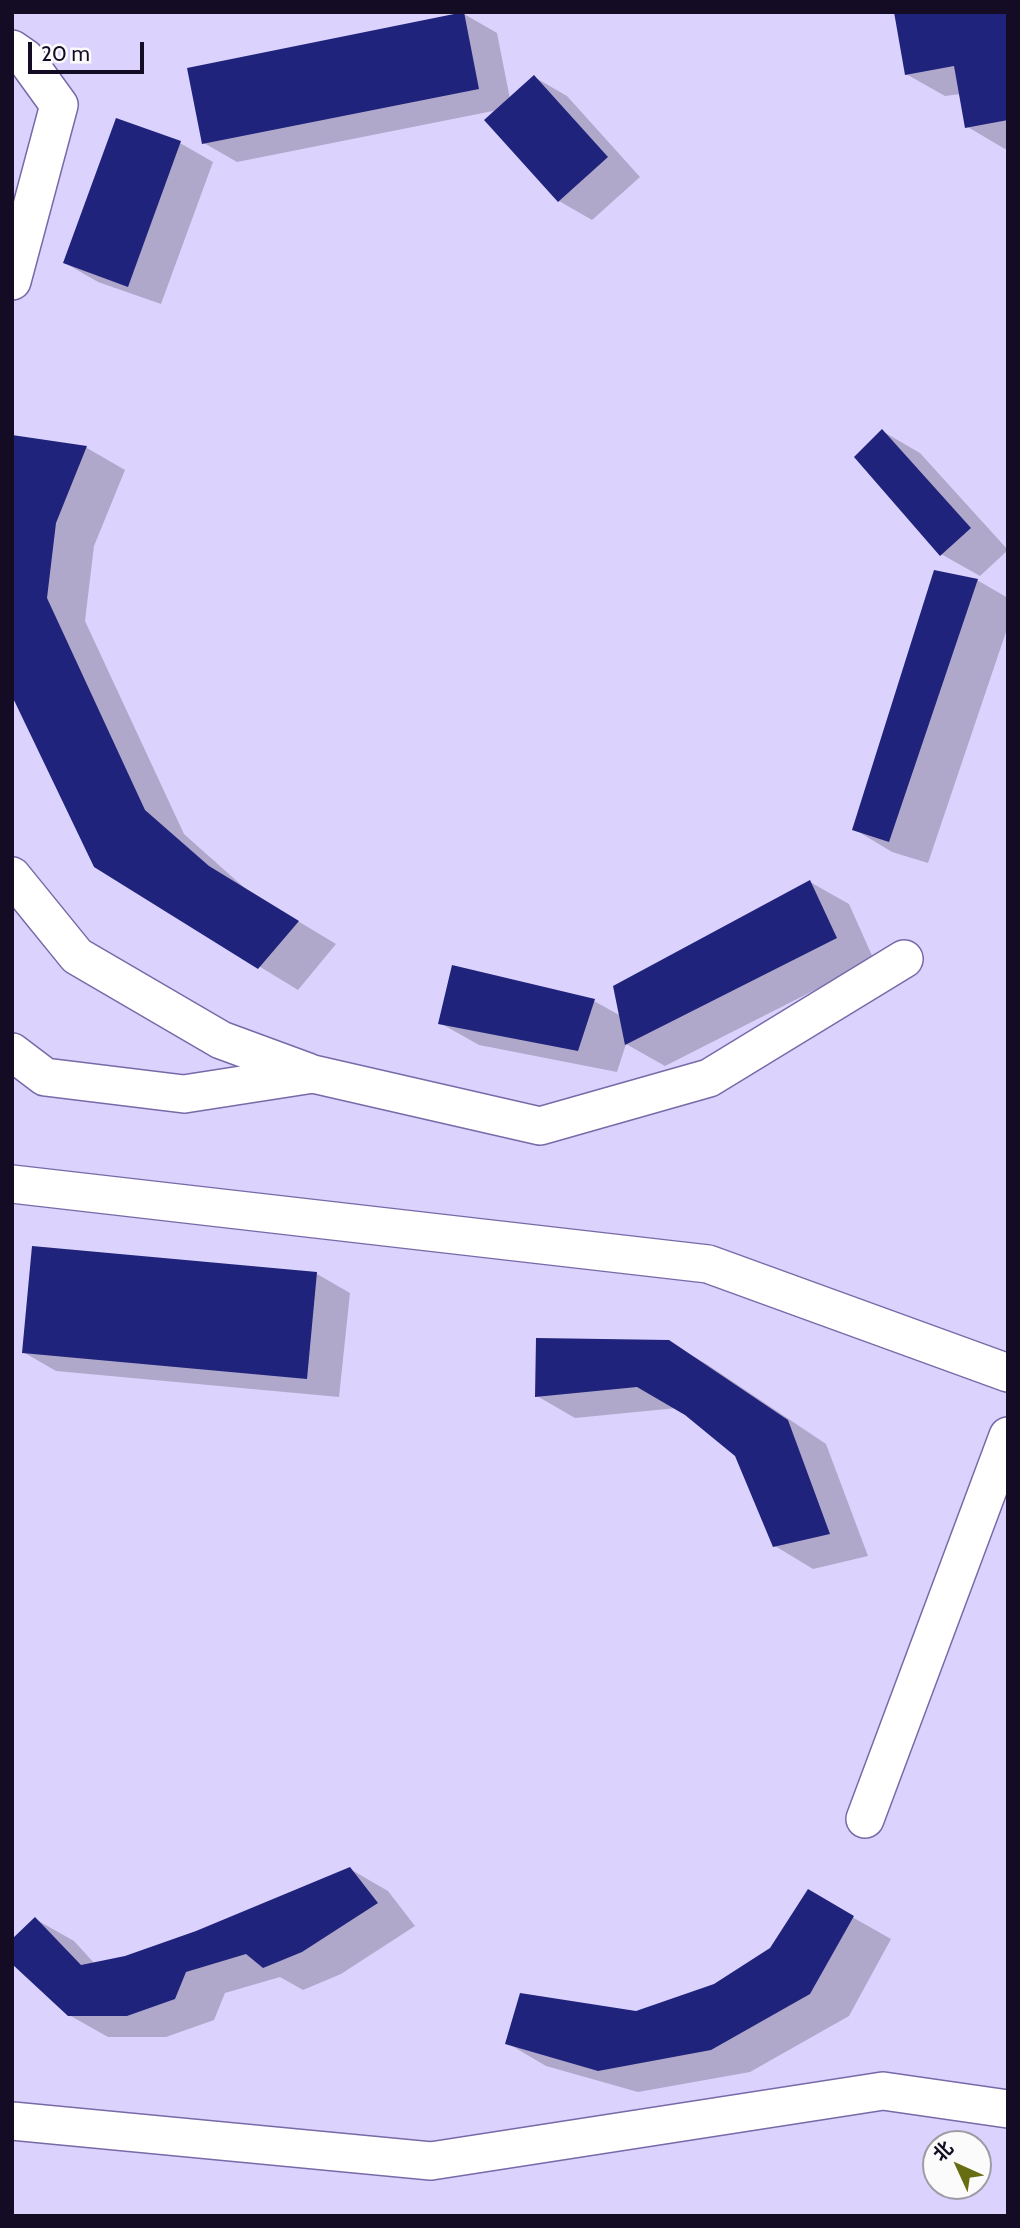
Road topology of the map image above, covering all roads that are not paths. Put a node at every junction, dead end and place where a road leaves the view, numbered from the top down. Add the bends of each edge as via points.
1 (12, 50) edge
2 (12, 281) edge
3 (12, 876) edge
4 (904, 959) dead end
5 (12, 1052) edge
6 (313, 1074) junction
7 (12, 1184) edge
8 (1008, 1373) edge
9 (1008, 1436) edge
10 (865, 1819) dead end
11 (1008, 2109) edge
12 (12, 2121) edge

1 - 2 street via 25,58 59,106
3 - 6 street via 77,956 221,1040
4 - 6 street via 709,1079 540,1126
5 - 6 street via 45,1077 184,1094
7 - 8 street via 708,1264
9 - 10 street
11 - 12 street via 883,2091 431,2161

